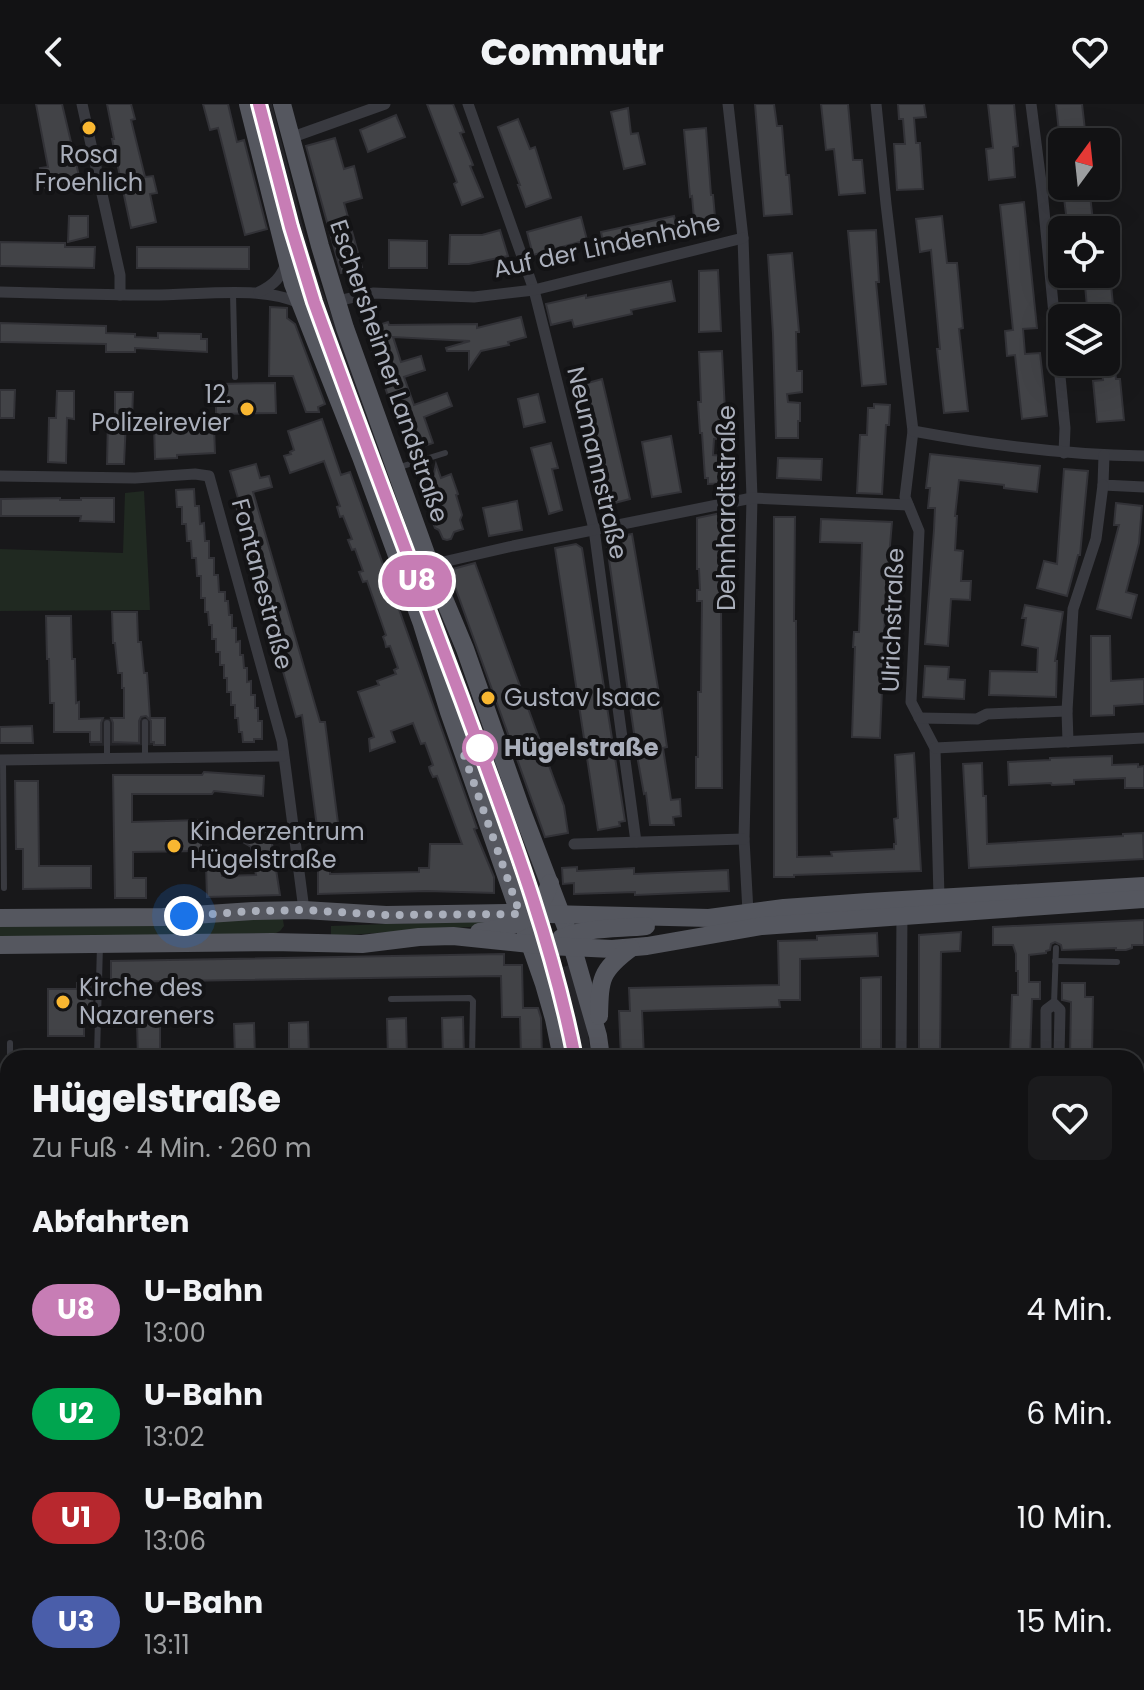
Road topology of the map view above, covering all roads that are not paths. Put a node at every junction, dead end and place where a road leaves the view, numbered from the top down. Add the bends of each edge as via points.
1 (82, 104) edge
2 (248, 104) edge
3 (282, 104) edge
4 (385, 104) edge
5 (468, 104) edge
6 (728, 104) edge
7 (876, 104) edge
8 (1031, 104) edge
9 (290, 138) junction
10 (743, 238) junction
11 (287, 261) junction
12 (534, 290) junction
13 (0, 292) edge
14 (257, 293) junction
15 (233, 294) junction
16 (120, 295) junction
17 (337, 301) junction
18 (301, 304) junction
19 (235, 377) dead end
20 (913, 431) junction
21 (445, 453) dead end
22 (1064, 453) junction
23 (1104, 455) junction
24 (1144, 456) edge
25 (396, 468) junction
26 (0, 476) edge
27 (1103, 485) junction
28 (1144, 487) edge
29 (752, 498) junction
30 (908, 505) junction
31 (594, 529) junction
32 (430, 565) junction
33 (1067, 711) junction
34 (919, 718) junction
35 (145, 722) dead end
36 (107, 723) dead end
37 (1144, 738) edge
38 (1068, 742) junction
39 (935, 748) junction
40 (283, 756) junction
41 (107, 758) junction
42 (145, 758) junction
43 (2, 760) edge
44 (744, 839) junction
45 (636, 842) junction
46 (574, 844) dead end
47 (550, 883) junction
48 (1144, 886) edge
49 (4, 888) dead end
50 (939, 897) junction
51 (1144, 899) edge
52 (902, 908) junction
53 (304, 910) junction
54 (748, 912) junction
55 (340, 913) junction
56 (562, 915) junction
57 (524, 916) junction
58 (0, 918) edge
59 (709, 918) junction
60 (453, 936) junction
61 (572, 941) junction
62 (272, 942) junction
63 (327, 944) junction
64 (0, 945) edge
65 (100, 945) junction
66 (540, 945) junction
67 (631, 948) junction
68 (1056, 948) dead end
69 (1055, 961) junction
70 (1117, 962) dead end
71 (391, 999) dead end
72 (1054, 1004) junction
73 (598, 1036) junction
74 (10, 1043) dead end
75 (10, 1050) edge
76 (97, 1050) edge
77 (472, 1050) edge
78 (560, 1050) edge
79 (600, 1050) edge
80 (901, 1050) edge
81 (1046, 1050) edge
82 (1059, 1050) edge

1 - 16 street
2 - 11 main road
3 - 9 main road, Eschersheimer Landstraße
4 - 9 street
5 - 12 street, Neumannstraße
6 - 10 street, Dehnhardtstraße
7 - 20 street, Ulrichstraße
8 - 22 street
9 - 17 main road, Eschersheimer Landstraße
10 - 12 street, Auf der Lindenhöhe
10 - 29 street, Dehnhardtstraße
11 - 14 street via 278,281
11 - 18 main road
12 - 17 street, Auf der Lindenhöhe via 474,297 373,293
12 - 31 street, Neumannstraße
13 - 16 street
14 - 15 street
14 - 18 street
15 - 16 street
15 - 19 lane
17 - 25 main road, Eschersheimer Landstraße
18 - 57 main road via 417,610
20 - 22 street
20 - 30 street, Ulrichstraße
21 - 25 lane
22 - 23 street
23 - 24 street
23 - 27 street
25 - 32 main road, Eschersheimer Landstraße
26 - 40 street, Fontanestraße via 209,476
27 - 28 street
27 - 33 street via 1096,539 1073,609
29 - 30 street
29 - 31 street
29 - 44 street, Dehnhardtstraße
30 - 34 street, Ulrichstraße via 919,531 911,702
31 - 32 street
31 - 45 street, Neumannstraße
32 - 47 main road, Eschersheimer Landstraße
33 - 34 street
33 - 38 street
34 - 39 street, Ulrichstraße
35 - 42 lane
36 - 41 lane
37 - 38 street
38 - 39 street
39 - 50 street, Ulrichstraße
40 - 42 street
40 - 53 street, Fontanestraße
41 - 42 street
41 - 43 street
43 - 49 lane
44 - 45 street
44 - 54 street, Dehnhardtstraße
45 - 46 street
47 - 56 main road, Eschersheimer Landstraße
47 - 57 main road via 542,900
48 - 50 main road
50 - 52 main road
51 - 52 main road
52 - 54 main road
52 - 67 main road
52 - 80 street
53 - 55 main road
53 - 58 main road
53 - 62 main road via 300,928
54 - 59 main road
55 - 57 main road
55 - 63 main road via 320,922 318,931
56 - 57 main road
56 - 59 main road
56 - 61 main road, Eschersheimer Landstraße
57 - 60 main road via 509,928
57 - 66 main road
59 - 61 main road
60 - 63 main road
60 - 66 main road
61 - 66 main road
61 - 67 main road
61 - 73 main road, Eschersheimer Landstraße
62 - 63 main road
62 - 65 main road
64 - 65 main road
65 - 76 lane
66 - 78 main road via 538,966
67 - 73 main road via 603,976
68 - 69 lane
69 - 70 lane
69 - 72 lane
71 - 77 lane via 470,998
72 - 81 street via 1046,1010
72 - 82 street via 1060,1010
73 - 79 main road, Eschersheimer Landstraße
74 - 75 lane

